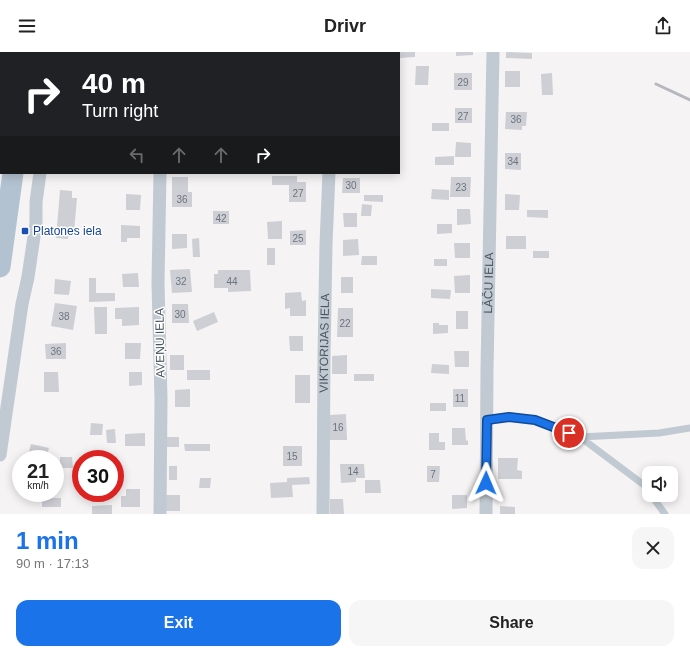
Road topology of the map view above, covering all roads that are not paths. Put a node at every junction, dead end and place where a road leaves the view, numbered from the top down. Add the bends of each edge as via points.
1 (493, 52) edge
2 (13, 174) edge
3 (40, 174) edge
4 (160, 174) edge
5 (329, 174) edge
6 (0, 267) edge
7 (487, 420) junction
8 (690, 428) edge
9 (580, 437) junction
10 (0, 455) edge
11 (642, 484) edge
12 (657, 502) edge
13 (160, 514) edge
14 (324, 514) edge
15 (486, 514) edge
16 (665, 514) edge

1 - 7 street, LĀČU IELA
2 - 6 main road
3 - 10 street via 36,223
4 - 13 street, AVEŅU IELA
5 - 14 street, VIKTORIJAS IELA via 324,357
7 - 9 lane via 509,417 535,420
7 - 15 street, LĀČU IELA
8 - 9 lane via 659,433
9 - 11 lane
12 - 16 lane

